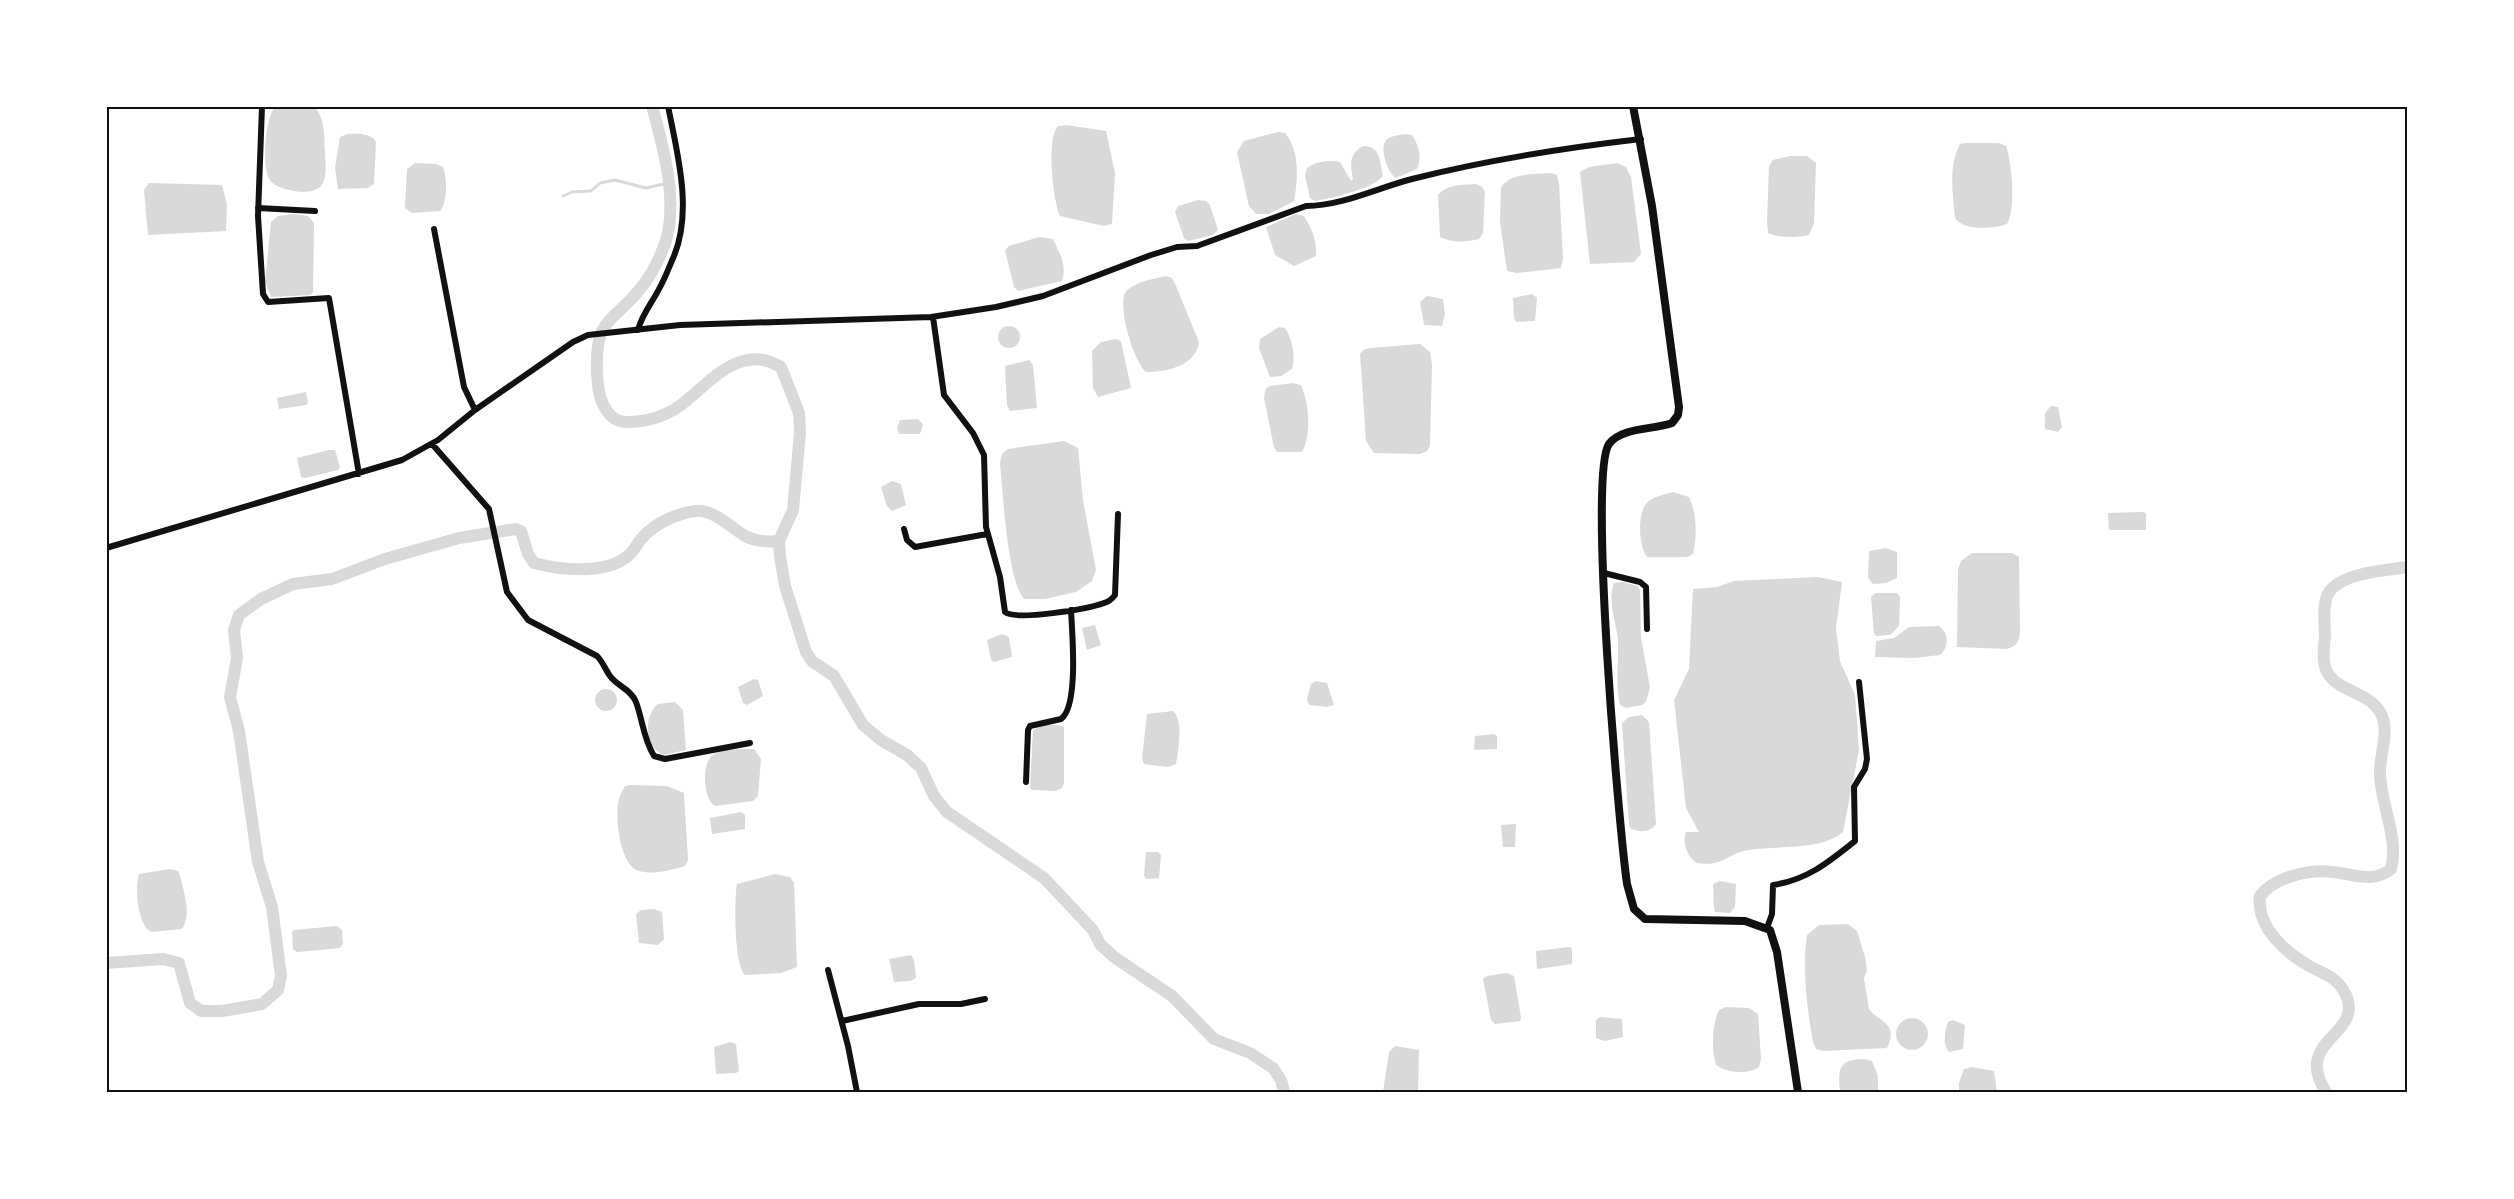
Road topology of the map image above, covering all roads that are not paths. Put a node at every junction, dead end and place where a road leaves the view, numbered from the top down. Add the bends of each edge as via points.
1 (262, 106) edge
2 (668, 106) edge
3 (1633, 106) edge
4 (1641, 139) junction
5 (258, 208) junction
6 (315, 211) dead end
7 (435, 229) dead end
8 (933, 317) junction
9 (639, 330) junction
10 (475, 410) junction
11 (432, 444) junction
12 (359, 474) junction
13 (1118, 514) dead end
14 (904, 529) dead end
15 (987, 534) junction
16 (106, 548) edge
17 (1604, 573) junction
18 (1071, 610) junction
19 (1647, 629) dead end
20 (1859, 682) dead end
21 (750, 743) dead end
22 (1026, 782) dead end
23 (1767, 928) junction
24 (828, 970) dead end
25 (985, 999) dead end
26 (842, 1021) junction
27 (857, 1092) edge
28 (1798, 1092) edge

1 - 5 street
2 - 9 street via 681,189 681,230 660,289 643,315
3 - 4 street
4 - 8 street via 1521,155 1410,179 1324,206 1306,206 1197,246 1150,255 1043,296
4 - 17 street via 1679,407 1672,423 1624,434 1607,446 1603,486
5 - 6 street
5 - 12 street via 260,272 268,302 329,298
7 - 10 street via 464,387
8 - 9 street via 680,325
8 - 15 street via 944,395 973,433 984,455
9 - 10 street via 588,335 573,342
10 - 11 street
11 - 12 street via 402,460
11 - 21 street via 489,509 507,592 520,613 603,662 610,677 636,701 645,741 654,756 665,759
12 - 16 street
13 - 18 street via 1115,595 1106,603
14 - 15 street via 907,540 915,547
15 - 18 street via 1005,612 1015,616
17 - 19 street via 1646,587
17 - 23 street via 1620,818 1627,884 1634,909 1649,920 1745,921
18 - 22 street via 1069,708 1062,719 1035,723 1028,730
20 - 23 street via 1867,759 1854,787 1856,841 1796,882 1773,885 1772,914
23 - 28 street via 1776,943
24 - 26 street
25 - 26 street via 961,1004 919,1004
26 - 27 street

